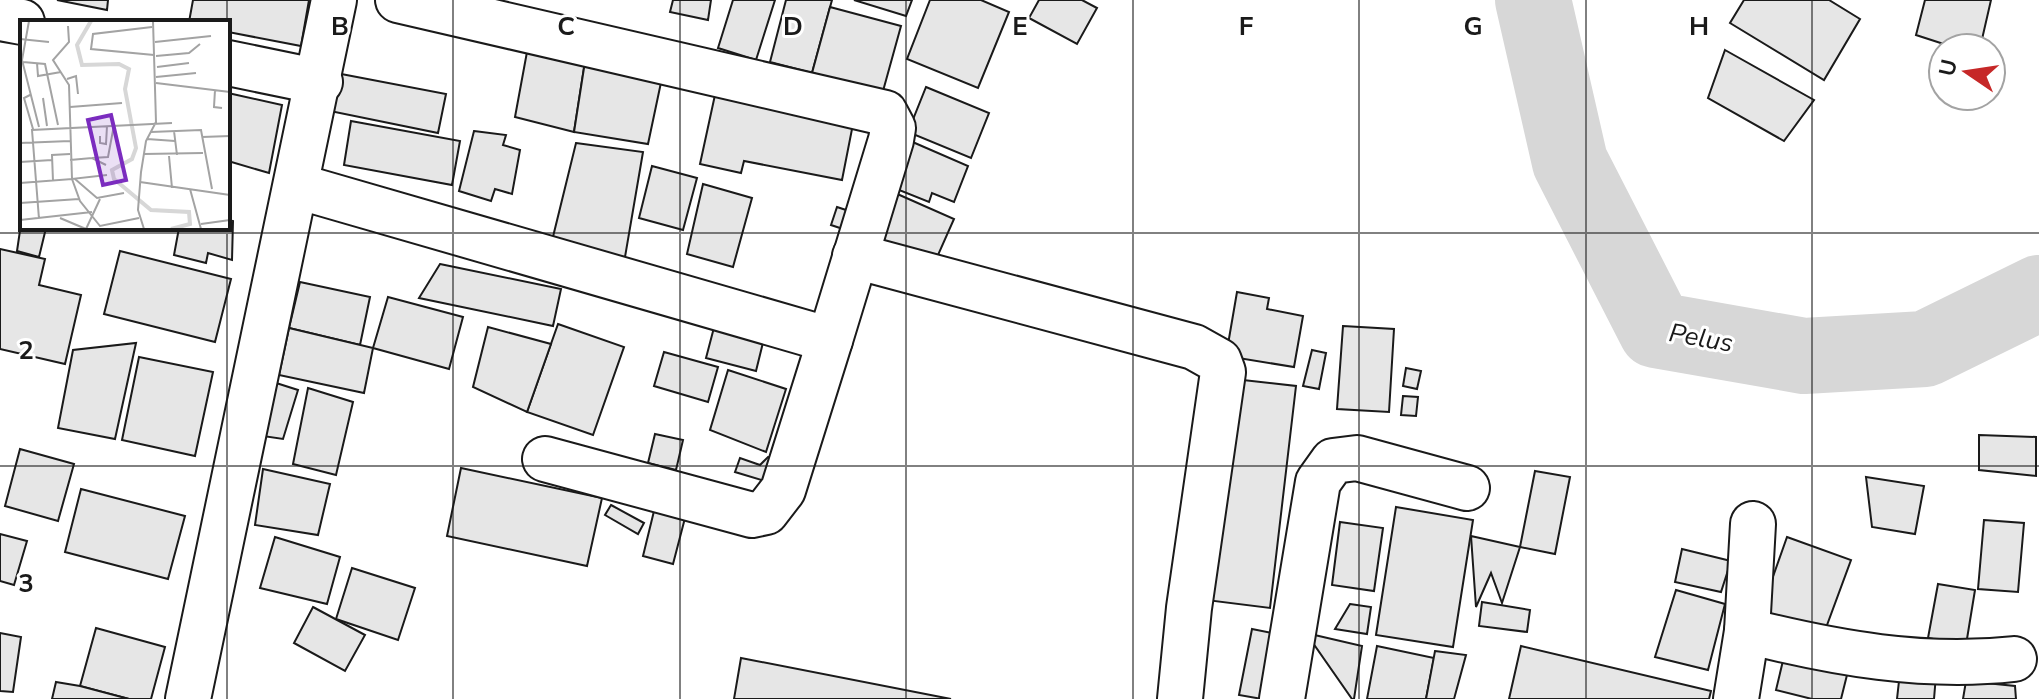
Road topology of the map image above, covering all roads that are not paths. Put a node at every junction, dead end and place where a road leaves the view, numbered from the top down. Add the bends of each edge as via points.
1 (334, 0) edge
2 (398, 0) edge
3 (0, 18) edge
4 (20, 22) edge
5 (230, 63) edge
6 (320, 82) junction
7 (297, 186) junction
8 (855, 256) junction
9 (830, 340) junction
10 (545, 459) dead end
11 (1467, 488) dead end
12 (1753, 524) dead end
13 (1747, 631) junction
14 (2014, 659) dead end
15 (188, 699) edge
16 (1180, 699) edge
17 (1282, 699) edge
18 (1736, 699) edge

1 - 6 street
2 - 8 street via 885,113 893,128 891,140
3 - 4 street
5 - 6 street
6 - 7 street
7 - 9 street
7 - 15 street
8 - 9 street
8 - 16 street via 1194,347 1219,361 1223,372
9 - 10 street via 783,490 766,512 752,515
11 - 17 street via 1357,458 1333,461 1318,482
12 - 13 street
13 - 14 street via 1832,652 1964,665
13 - 18 street

